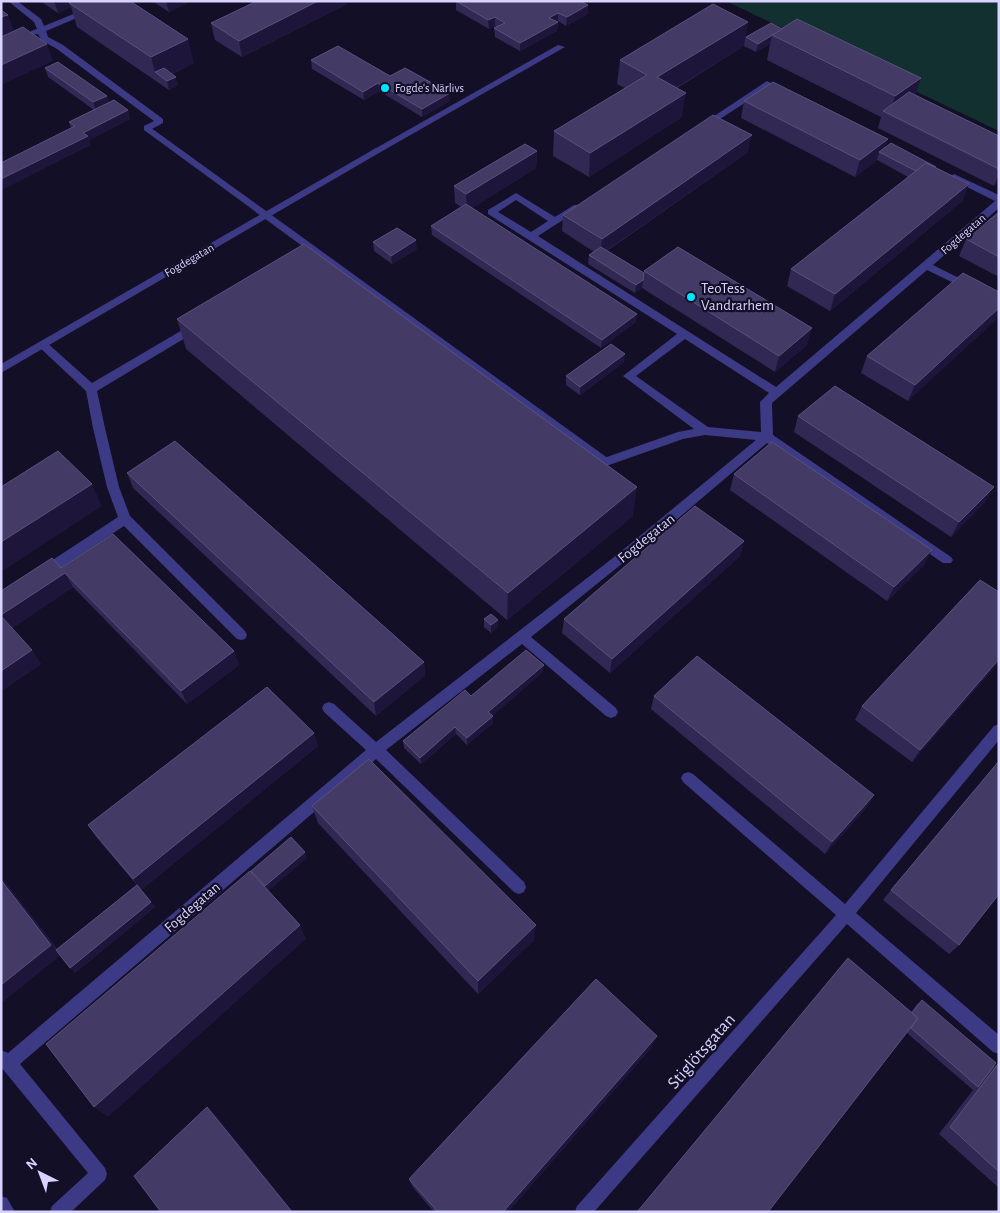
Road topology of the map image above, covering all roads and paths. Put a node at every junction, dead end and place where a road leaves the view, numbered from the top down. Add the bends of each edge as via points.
1 (12, 1) edge
2 (113, 1) edge
3 (41, 30) junction
4 (25, 36) edge
5 (561, 47) dead end
6 (793, 97) edge
7 (691, 134) edge
8 (946, 174) edge
9 (999, 199) edge
10 (586, 201) edge
11 (999, 203) edge
12 (266, 215) junction
13 (555, 221) junction
14 (531, 236) junction
15 (927, 266) junction
16 (999, 302) edge
17 (205, 320) edge
18 (684, 335) junction
19 (42, 345) junction
20 (1, 369) edge
21 (90, 389) junction
22 (777, 393) junction
23 (705, 432) junction
24 (767, 437) junction
25 (125, 519) junction
26 (947, 560) dead end
27 (34, 579) edge
28 (241, 635) dead end
29 (523, 637) junction
30 (329, 708) dead end
31 (611, 712) dead end
32 (999, 730) edge
33 (376, 750) junction
34 (688, 778) dead end
35 (519, 887) dead end
36 (845, 915) junction
37 (999, 1046) edge
38 (5, 1060) edge
39 (1, 1204) edge
40 (6, 1212) edge
41 (58, 1212) edge
42 (583, 1212) edge

1 - 3 street via 38,21
2 - 3 street
3 - 4 street
3 - 12 street via 44,38 160,122 147,128
5 - 12 street, Fogdegatan
6 - 7 street via 767,84
8 - 9 street, Fogdegatan
10 - 13 street
11 - 15 street, Fogdegatan
12 - 19 street, Fogdegatan
12 - 23 street via 605,462 682,435
13 - 14 street
13 - 14 street via 516,196 491,212
14 - 18 street
15 - 16 street, Fogdegatan
15 - 22 street, Fogdegatan
17 - 21 street
18 - 22 street
18 - 23 street via 628,376
19 - 20 street, Fogdegatan
19 - 21 street
21 - 25 street via 113,487
22 - 24 street, Fogdegatan via 766,402
23 - 24 street
24 - 26 street
24 - 29 street, Fogdegatan
25 - 27 street
25 - 28 street
29 - 31 street
29 - 33 street, Fogdegatan
30 - 33 street
32 - 36 street, Stiglötsgatan
33 - 35 street
33 - 38 street, Fogdegatan
34 - 36 street
36 - 37 street
36 - 42 street, Stiglötsgatan
38 - 41 street, Fogdegatan via 99,1174
39 - 40 street

